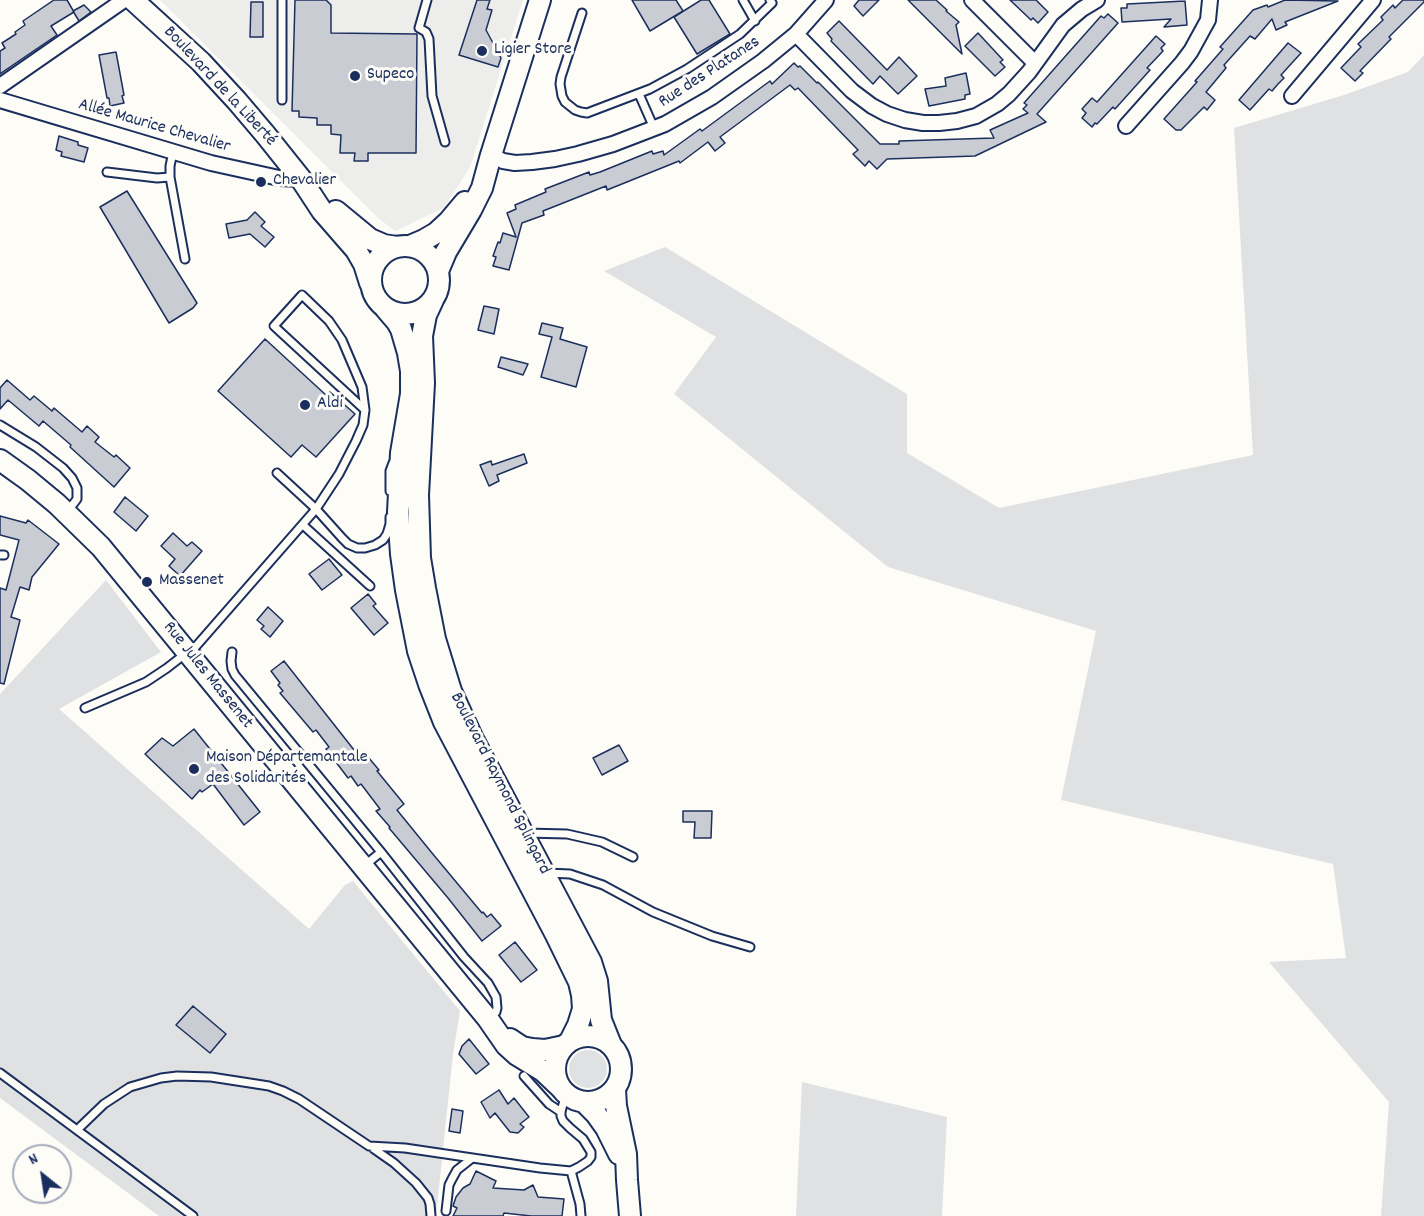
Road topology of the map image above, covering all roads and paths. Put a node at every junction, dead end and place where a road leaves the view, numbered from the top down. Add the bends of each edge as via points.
1 (124, 0) edge
2 (133, 0) edge
3 (282, 0) edge
4 (427, 0) edge
5 (540, 0) edge
6 (743, 0) edge
7 (770, 0) edge
8 (826, 0) edge
9 (972, 0) edge
10 (1097, 0) edge
11 (1210, 0) edge
12 (1373, 0) edge
13 (582, 13) dead end
14 (755, 21) junction
15 (796, 34) junction
16 (1035, 63) junction
17 (0, 86) edge
18 (639, 94) junction
19 (1292, 96) dead end
20 (0, 100) edge
21 (282, 100) dead end
22 (1126, 126) dead end
23 (654, 129) junction
24 (445, 142) dead end
25 (173, 152) junction
26 (491, 155) junction
27 (107, 172) dead end
28 (170, 177) junction
29 (301, 179) junction
30 (404, 246) junction
31 (185, 259) dead end
32 (438, 272) junction
33 (370, 282) junction
34 (433, 300) junction
35 (385, 308) junction
36 (365, 410) junction
37 (0, 425) edge
38 (0, 460) edge
39 (277, 473) dead end
40 (418, 495) junction
41 (392, 499) junction
42 (316, 509) junction
43 (67, 512) junction
44 (303, 525) junction
45 (370, 586) dead end
46 (232, 652) dead end
47 (188, 653) junction
48 (85, 708) dead end
49 (514, 837) junction
50 (381, 852) junction
51 (633, 856) dead end
52 (363, 867) junction
53 (544, 873) junction
54 (750, 947) dead end
55 (488, 1019) junction
56 (567, 1044) junction
57 (611, 1045) junction
58 (0, 1072) edge
59 (524, 1076) dead end
60 (615, 1089) junction
61 (568, 1099) junction
62 (77, 1130) junction
63 (369, 1146) junction
64 (471, 1159) junction
65 (571, 1171) junction
66 (627, 1180) junction
67 (446, 1210) dead end
68 (193, 1216) edge
69 (431, 1216) edge
70 (581, 1216) edge
71 (630, 1216) edge

1 - 17 street
2 - 29 main road, Boulevard de la Liberté via 228,91
3 - 21 lane
4 - 24 lane via 419,28 429,39 432,96
5 - 26 main road
6 - 14 lane
7 - 14 lane via 772,3
8 - 15 street, Rue des Platanes
9 - 16 street
10 - 16 street via 1063,25
11 - 22 street via 1208,20 1191,51
12 - 19 street
13 - 18 lane via 561,77 560,90 565,102 587,113
14 - 18 lane via 687,69
15 - 16 street via 866,102 914,122 957,121 984,112 1010,94
15 - 23 street, Rue des Platanes via 726,88
18 - 23 lane
20 - 25 street, Allée Maurice Chevalier
23 - 26 street, Rue des Platanes via 555,159 515,163
25 - 28 lane
25 - 29 street, Allée Maurice Chevalier via 272,177
26 - 30 main road via 457,213 430,237
26 - 32 main road via 480,194
27 - 28 lane
28 - 31 lane
29 - 30 main road, Boulevard de la Liberté via 370,239 384,245
29 - 33 main road, Boulevard de la Liberté via 356,250
30 - 32 main road via 427,254
30 - 33 main road via 386,251 378,258
32 - 34 main road via 439,284
33 - 35 main road via 375,298
34 - 35 main road via 411,314
34 - 40 main road, Boulevard Raymond Splingard via 422,336 424,383
35 - 41 main road, Boulevard Raymond Splingard via 401,329 410,364 411,394
36 - 36 lane via 360,378 339,334 302,295 274,326
36 - 42 lane via 361,432
37 - 43 lane via 36,447 72,478 77,499
38 - 43 main road, Rue Jules Massenet
39 - 42 lane
40 - 41 lane
40 - 49 main road, Boulevard Raymond Splingard via 423,576 441,662
41 - 42 lane via 387,534 365,548 348,544
41 - 49 main road, Boulevard Raymond Splingard via 421,660 444,722
42 - 44 lane
43 - 47 main road, Rue Jules Massenet
44 - 45 lane
44 - 47 lane
46 - 50 lane via 235,675
47 - 48 lane via 146,682
47 - 52 main road, Rue Jules Massenet
49 - 51 lane via 567,834 602,842
49 - 53 main road, Boulevard Raymond Splingard
49 - 56 main road, Boulevard Raymond Splingard via 581,987 582,1013
50 - 52 lane
50 - 55 lane via 491,987 497,1008
52 - 55 main road, Rue Jules Massenet
53 - 54 lane via 570,874 603,885 653,912
53 - 57 main road, Boulevard Raymond Splingard via 593,967 602,1020
55 - 56 main road, Rue Jules Massenet via 526,1049 545,1050
55 - 61 main road, Rue Jules Massenet via 509,1048 546,1073
56 - 57 main road via 589,1036
56 - 61 main road via 555,1068 556,1079
57 - 60 main road via 621,1066
58 - 62 lane
59 - 61 lane via 549,1104
60 - 61 main road via 595,1102
60 - 66 main road
61 - 65 lane via 563,1120 591,1152 588,1161
61 - 66 main road via 599,1118 620,1156
62 - 63 lane via 104,1104 130,1087 161,1078 196,1076 283,1091
62 - 68 lane
63 - 64 lane
63 - 69 lane via 416,1183 428,1198
64 - 65 lane
64 - 67 lane via 461,1166 449,1185
65 - 70 lane
66 - 71 main road

